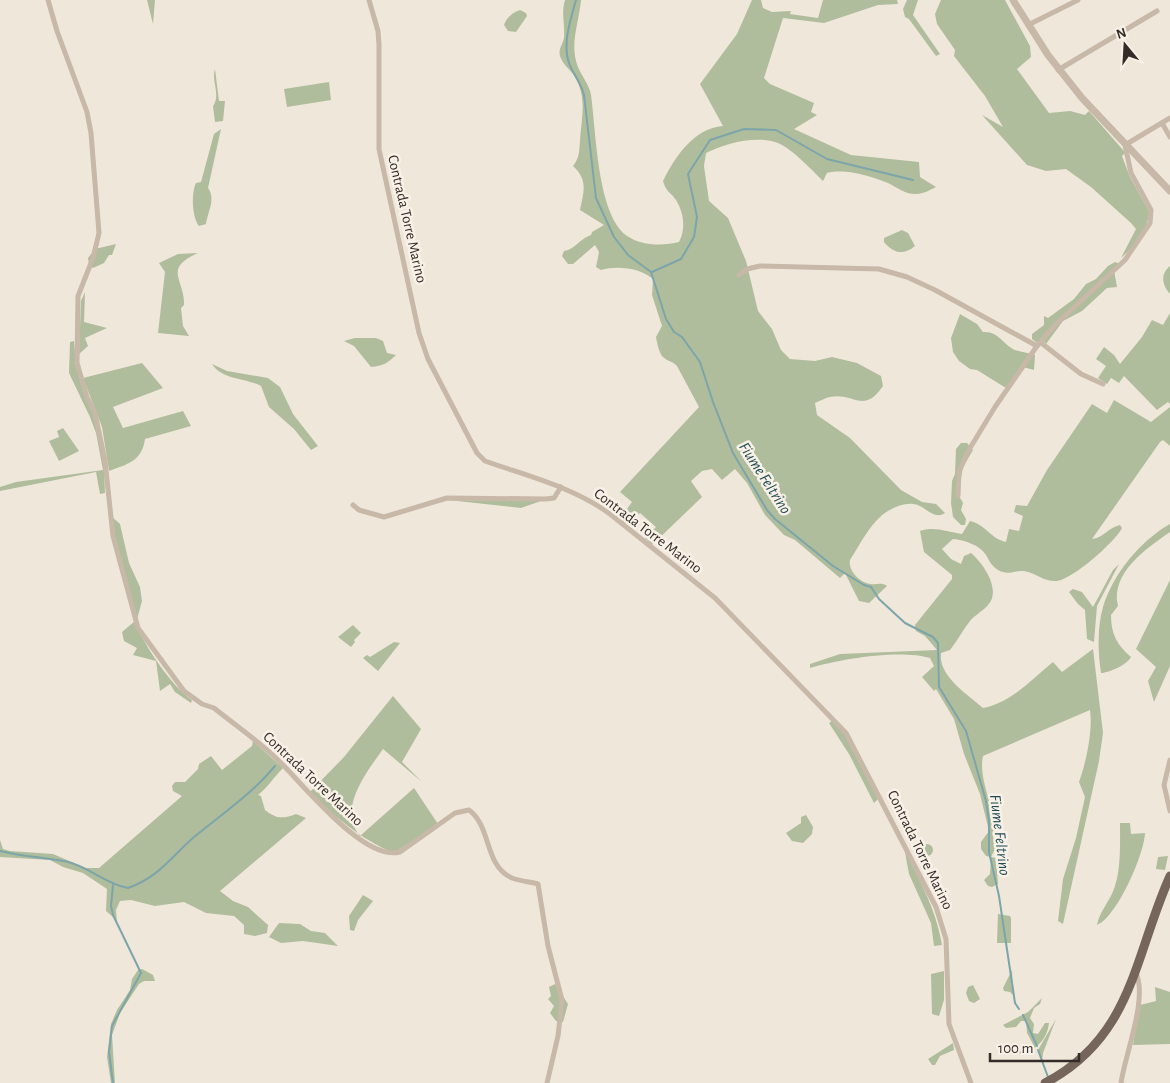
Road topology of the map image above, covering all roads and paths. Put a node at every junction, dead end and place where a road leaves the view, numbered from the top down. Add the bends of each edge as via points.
1 (48, 0) edge
2 (370, 0) edge
3 (1013, 0) edge
4 (1078, 0) edge
5 (1157, 10) dead end
6 (1028, 25) junction
7 (1058, 70) junction
8 (1170, 118) edge
9 (1162, 123) junction
10 (1170, 138) edge
11 (1125, 145) junction
12 (1170, 191) edge
13 (739, 275) dead end
14 (1038, 344) junction
15 (1103, 384) dead end
16 (561, 487) junction
17 (958, 496) dead end
18 (353, 505) dead end
19 (1170, 760) edge
20 (1170, 811) edge
21 (1169, 881) edge
22 (1136, 973) junction
23 (547, 1083) edge
24 (971, 1083) edge
25 (1045, 1083) edge
26 (1121, 1083) edge

1 - 23 street, Contrada Torre Marino via 87,112 91,133 98,233 93,258 78,296 77,363 95,413 105,461 113,536 138,628 184,691 214,708 278,760 306,793 356,837 393,854 455,813 469,810 482,824 495,864 502,872 512,878 538,884 548,946 562,1000
2 - 16 street, Contrada Torre Marino via 379,45 378,148 419,333 428,358 477,453 485,462
3 - 6 street
4 - 6 street
5 - 7 street
6 - 7 street
7 - 11 street
8 - 9 street
9 - 10 street
9 - 11 street
11 - 12 street
11 - 14 street via 1131,173 1151,210 1150,223 1125,260
13 - 14 street via 760,266 879,269 935,290
14 - 15 street via 1081,374
14 - 17 street via 967,452 959,472
16 - 18 street via 554,498 447,498 384,517
16 - 24 street, Contrada Torre Marino via 592,501 715,598 846,733 936,907 946,939 949,1024
19 - 20 street via 1164,785
21 - 22 main road
22 - 25 main road via 1110,1025 1086,1054
22 - 26 street via 1140,989

